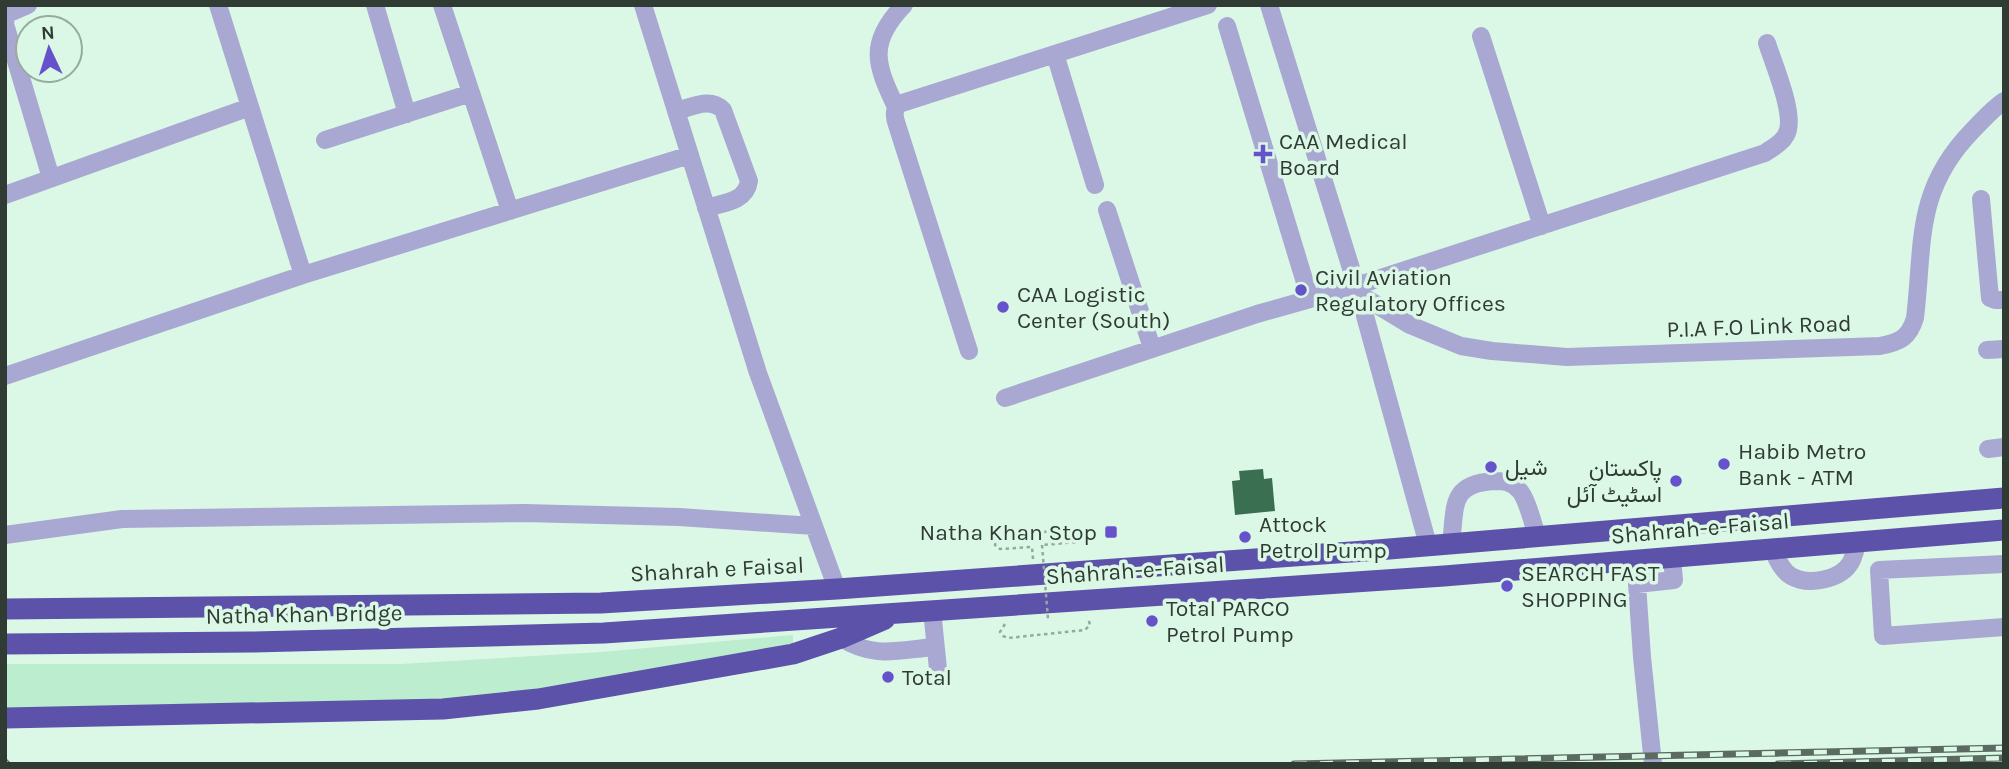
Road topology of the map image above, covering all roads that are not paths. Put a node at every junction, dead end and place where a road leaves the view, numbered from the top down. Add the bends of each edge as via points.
1 (28, 5) edge
2 (218, 5) edge
3 (375, 5) edge
4 (442, 5) edge
5 (643, 5) edge
6 (904, 5) edge
7 (1208, 5) edge
8 (1269, 5) edge
9 (5, 23) edge
10 (1227, 26) dead end
11 (1481, 36) dead end
12 (1767, 43) dead end
13 (1055, 54) junction
14 (471, 93) junction
15 (2004, 101) edge
16 (250, 107) junction
17 (896, 107) junction
18 (676, 111) junction
19 (407, 114) junction
20 (326, 140) dead end
21 (690, 155) junction
22 (51, 178) junction
23 (1095, 185) dead end
24 (5, 195) edge
25 (1981, 199) dead end
26 (706, 208) junction
27 (1107, 210) dead end
28 (510, 211) junction
29 (1542, 226) junction
30 (303, 275) junction
31 (1358, 290) junction
32 (1310, 299) junction
33 (2004, 300) edge
34 (1152, 348) junction
35 (969, 351) dead end
36 (5, 376) edge
37 (1005, 398) dead end
38 (2004, 498) edge
39 (814, 526) junction
40 (2004, 530) edge
41 (5, 535) edge
42 (1537, 536) junction
43 (1858, 541) junction
44 (1451, 543) junction
45 (1428, 545) junction
46 (1772, 548) junction
47 (1672, 557) junction
48 (2004, 564) edge
49 (837, 589) junction
50 (601, 603) joint
51 (5, 609) edge
52 (932, 610) junction
53 (900, 612) junction
54 (2004, 627) edge
55 (604, 633) joint
56 (841, 638) junction
57 (5, 644) edge
58 (935, 647) junction
59 (939, 679) dead end
60 (5, 718) edge
61 (1653, 764) edge

1 - 9 street via 7,14
2 - 16 street
3 - 19 street
4 - 14 street
5 - 18 street
6 - 17 street via 878,46 877,58
7 - 13 street
8 - 31 street
9 - 22 street
10 - 32 street
11 - 29 street
12 - 29 street via 1789,113 1786,136 1775,147
13 - 17 street
13 - 23 street
14 - 19 street
14 - 28 street
15 - 31 street, P.I.A F.O Link Road via 1962,142 1930,195 1915,318 1910,333 1898,342 1567,357 1492,351 1461,346 1410,325
16 - 22 street
16 - 30 street
17 - 35 street via 894,116
18 - 21 street
18 - 26 street via 706,103 723,110 748,181 738,199
19 - 20 street
21 - 26 street
21 - 28 street
22 - 24 street
25 - 33 street via 1990,298
26 - 39 street via 758,373
27 - 34 street
28 - 30 street
29 - 31 street
30 - 36 street
31 - 32 street
31 - 45 street
32 - 34 street
34 - 37 street
38 - 42 highway, Shahrah-e-Faisal
39 - 41 street via 524,513 122,519
39 - 49 street
40 - 43 highway, Shahrah-e-Faisal
42 - 44 highway, Shahrah-e-Faisal
42 - 44 street via 1520,490 1505,481 1477,482 1458,496
43 - 46 highway, Shahrah-e-Faisal
43 - 46 street via 1841,573 1818,580 1792,577
44 - 45 highway, Shahrah-e-Faisal
45 - 49 highway, Shahrah-e-Faisal
46 - 47 highway, Shahrah-e-Faisal
47 - 52 highway, Shahrah-e-Faisal
47 - 61 street via 1674,580 1637,584
48 - 54 street via 1879,570 1883,636
49 - 50 highway, Shahrah e Faisal
50 - 51 highway, Natha Khan Bridge
52 - 53 highway, Shahrah-e-Faisal
52 - 58 street
53 - 55 highway, Shahrah-e-Faisal
53 - 56 highway
55 - 57 highway, Natha Khan Bridge
56 - 58 street via 867,651
56 - 60 highway via 793,654 538,699 443,709
58 - 59 street

